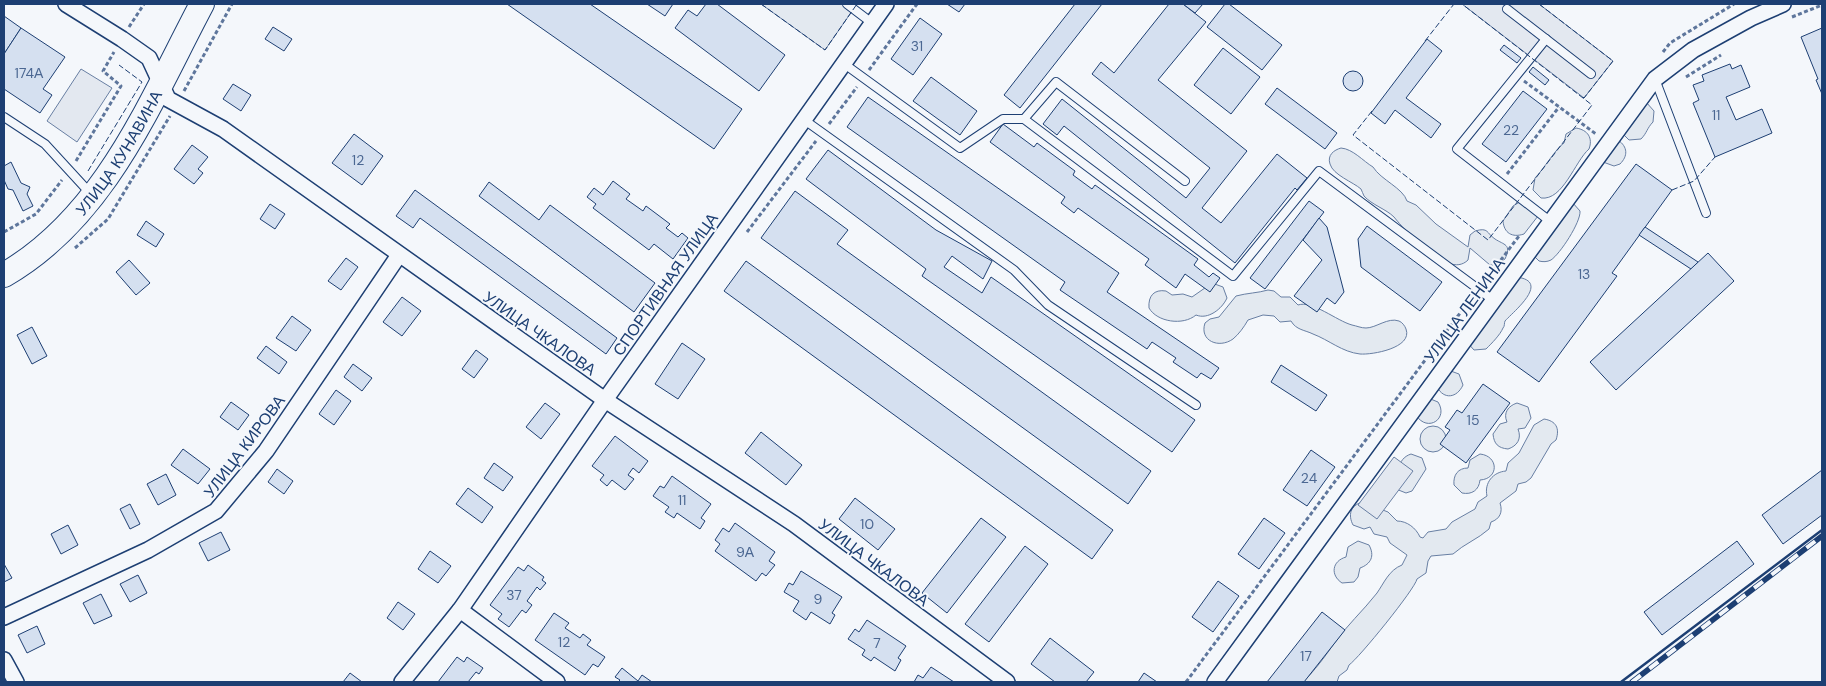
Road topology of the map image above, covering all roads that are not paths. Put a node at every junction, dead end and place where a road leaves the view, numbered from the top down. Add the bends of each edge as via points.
1 (66, 4) edge
2 (202, 4) edge
3 (847, 4) edge
4 (886, 4) edge
5 (1783, 4) edge
6 (1507, 9) dead end
7 (1748, 11) edge
8 (872, 23) junction
9 (1546, 39) junction
10 (843, 63) junction
11 (1591, 74) dead end
12 (1655, 79) junction
13 (159, 84) junction
14 (4, 117) edge
15 (803, 118) junction
16 (1024, 119) junction
17 (1186, 181) dead end
18 (94, 197) junction
19 (1706, 213) dead end
20 (1551, 222) junction
21 (399, 255) junction
22 (4, 276) edge
23 (1493, 300) junction
24 (605, 400) junction
25 (1196, 404) dead end
26 (460, 610) junction
27 (4, 617) edge
28 (4, 660) edge
29 (16, 682) edge
30 (402, 682) edge
31 (556, 682) edge
32 (1007, 682) edge
33 (1215, 682) edge

1 - 13 street, УЛИЦА ЧКАЛОВА via 148,58
2 - 13 main road, УЛИЦА КУНАВИНА
3 - 8 lane
4 - 8 street, СПОРТИВНАЯ УЛИЦА
5 - 7 street, УЛИЦА ЛЕНИНА
6 - 9 lane
7 - 12 street, УЛИЦА ЛЕНИНА
8 - 10 street, СПОРТИВНАЯ УЛИЦА
9 - 11 lane
9 - 20 lane via 1457,149
10 - 15 street, СПОРТИВНАЯ УЛИЦА
10 - 16 lane via 960,148 1003,119
12 - 19 lane
12 - 20 street, УЛИЦА ЛЕНИНА
13 - 18 main road, УЛИЦА КУНАВИНА via 142,121
13 - 21 street, УЛИЦА ЧКАЛОВА via 168,99 224,128
14 - 18 lane via 45,144
15 - 24 street, СПОРТИВНАЯ УЛИЦА
15 - 25 lane via 1014,270 1048,305
16 - 17 lane via 1056,82
16 - 23 lane via 1233,276 1319,170
18 - 22 main road, УЛИЦА КУНАВИНА via 60,234
20 - 23 street, УЛИЦА ЛЕНИНА
21 - 24 street, УЛИЦА ЧКАЛОВА
21 - 27 street, УЛИЦА КИРОВА via 266,451 216,511 148,550
23 - 33 street, УЛИЦА ЛЕНИНА
24 - 26 street, СПОРТИВНАЯ УЛИЦА
24 - 32 street, УЛИЦА ЧКАЛОВА via 794,524
26 - 30 street, СПОРТИВНАЯ УЛИЦА
26 - 31 street
28 - 29 street

